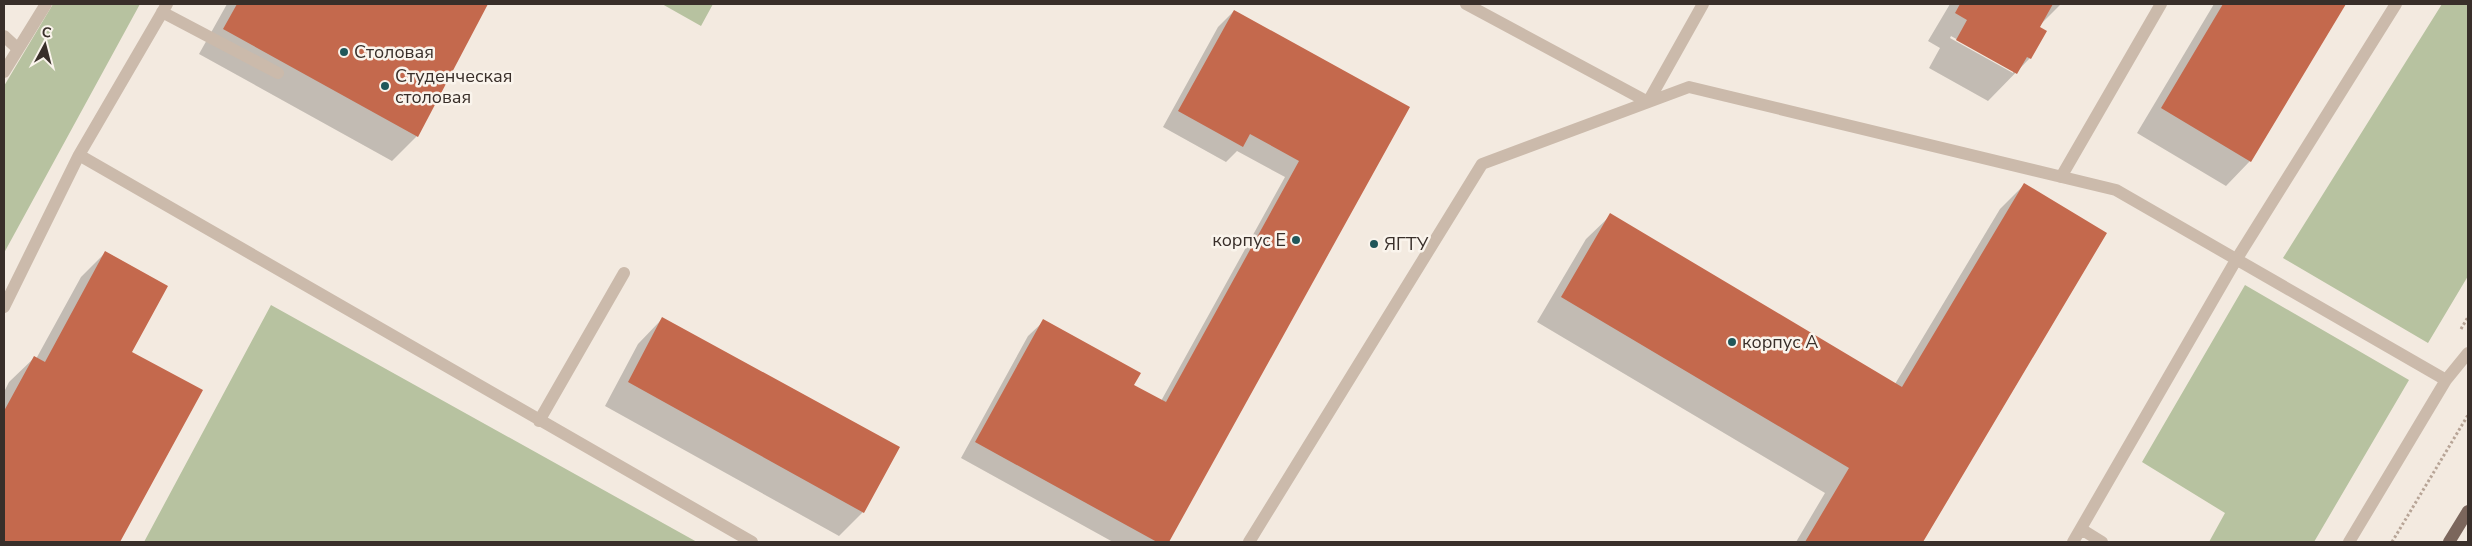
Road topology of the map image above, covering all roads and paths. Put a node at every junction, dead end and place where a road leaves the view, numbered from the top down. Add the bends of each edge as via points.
1 (46, 4) edge
2 (1466, 4) edge
3 (1702, 4) edge
4 (2161, 4) edge
5 (2396, 4) edge
6 (164, 8) edge
7 (4, 36) edge
8 (17, 48) junction
9 (4, 72) edge
10 (278, 74) dead end
11 (1648, 102) junction
12 (79, 156) junction
13 (2061, 177) junction
14 (2236, 260) junction
15 (624, 274) dead end
16 (4, 307) edge
17 (2468, 353) edge
18 (2446, 380) junction
19 (2468, 415) edge
20 (539, 421) junction
21 (2468, 510) edge
22 (2081, 529) junction
23 (752, 542) edge
24 (1249, 542) edge
25 (2073, 542) edge
26 (2102, 542) edge
27 (2349, 542) edge
28 (2392, 542) edge
29 (2449, 542) edge

1 - 8 lane
2 - 11 lane
3 - 11 lane
4 - 13 lane
5 - 14 lane
6 - 10 lane
6 - 12 lane
7 - 8 lane
8 - 9 lane
11 - 13 lane via 1689,87
11 - 24 lane via 1482,164
12 - 16 lane
12 - 20 lane
13 - 14 lane via 2116,190
14 - 18 lane
14 - 22 lane
15 - 20 lane
17 - 18 lane
18 - 27 lane
19 - 28 path
20 - 23 lane
21 - 29 main road
22 - 25 lane
22 - 26 lane

